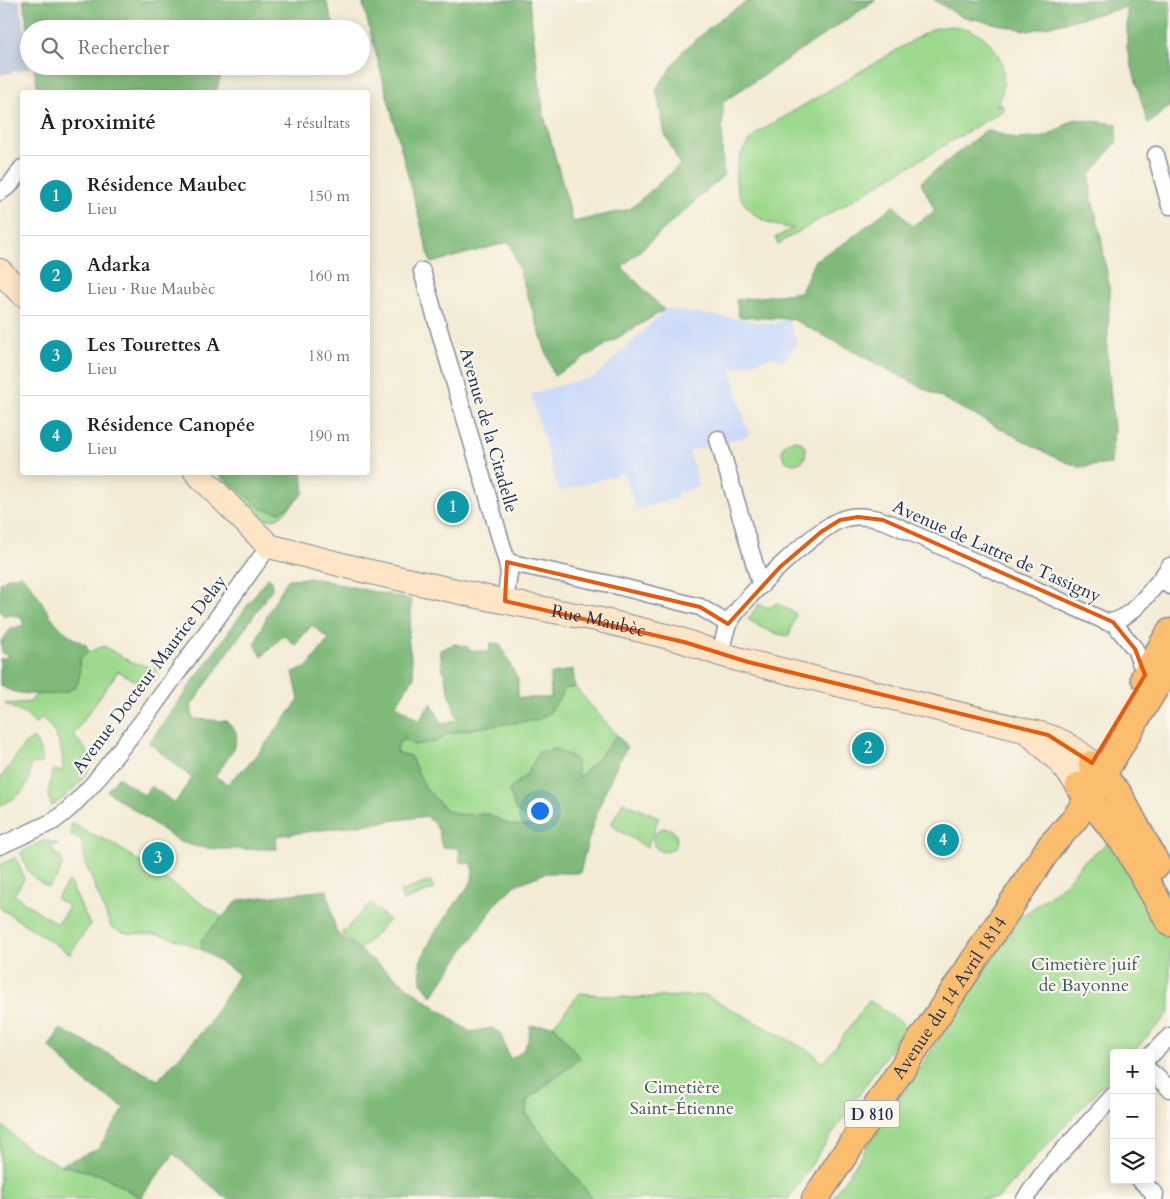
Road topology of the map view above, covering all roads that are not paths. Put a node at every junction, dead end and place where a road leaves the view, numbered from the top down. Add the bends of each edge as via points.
1 (1156, 155) dead end
2 (20, 171) edge
3 (0, 192) edge
4 (1170, 206) edge
5 (0, 271) edge
6 (422, 271) dead end
7 (20, 292) edge
8 (718, 439) dead end
9 (199, 475) edge
10 (269, 546) junction
11 (507, 562) junction
12 (1170, 566) edge
13 (1165, 583) edge
14 (761, 586) junction
15 (505, 601) junction
16 (1113, 622) junction
17 (728, 624) junction
18 (1170, 632) edge
19 (720, 654) junction
20 (1170, 663) edge
21 (1145, 675) junction
22 (1027, 731) junction
23 (1098, 769) junction
24 (1083, 792) junction
25 (0, 846) edge
26 (1170, 888) edge
27 (1170, 923) edge
28 (1170, 1036) edge
29 (1155, 1051) edge
30 (1155, 1076) edge
31 (1168, 1087) edge
32 (1110, 1099) edge
33 (1144, 1184) edge
34 (1031, 1197) edge
35 (815, 1199) edge
36 (1154, 1199) edge

1 - 4 street
2 - 3 street
5 - 7 main road
6 - 11 street, Avenue de la Citadelle
8 - 14 street
9 - 10 main road
10 - 15 main road, Rue Maubèc
10 - 25 street, Avenue Docteur Maurice Delay via 93,784 54,821
11 - 15 street, Avenue de la Citadelle
11 - 17 street via 700,607
12 - 13 street, Avenue de Lattre de Tassigny
13 - 16 street, Avenue de Lattre de Tassigny
14 - 16 street, Avenue de Lattre de Tassigny via 821,532 840,520 858,517 883,520
14 - 17 street, Avenue de Lattre de Tassigny
15 - 19 main road, Rue Maubèc via 605,621 678,639
16 - 21 street, Avenue de Lattre de Tassigny via 1135,650
17 - 19 street, Avenue de Lattre de Tassigny
18 - 21 main road
19 - 22 main road, Rue Maubèc
20 - 23 main road via 1117,750
21 - 23 main road
22 - 23 main road, Rue Maubèc via 1048,735 1065,743
22 - 24 main road, Rue Maubèc via 1062,764
23 - 24 main road, Avenue du 14 Avril 1814 / D 810
23 - 26 main road via 1118,793
24 - 27 main road via 1127,847
24 - 35 main road, Avenue du 14 Avril 1814 / D 810 via 1062,812 1051,845
28 - 29 street
30 - 31 street
32 - 34 street via 1066,1146
33 - 36 street via 1155,1194

